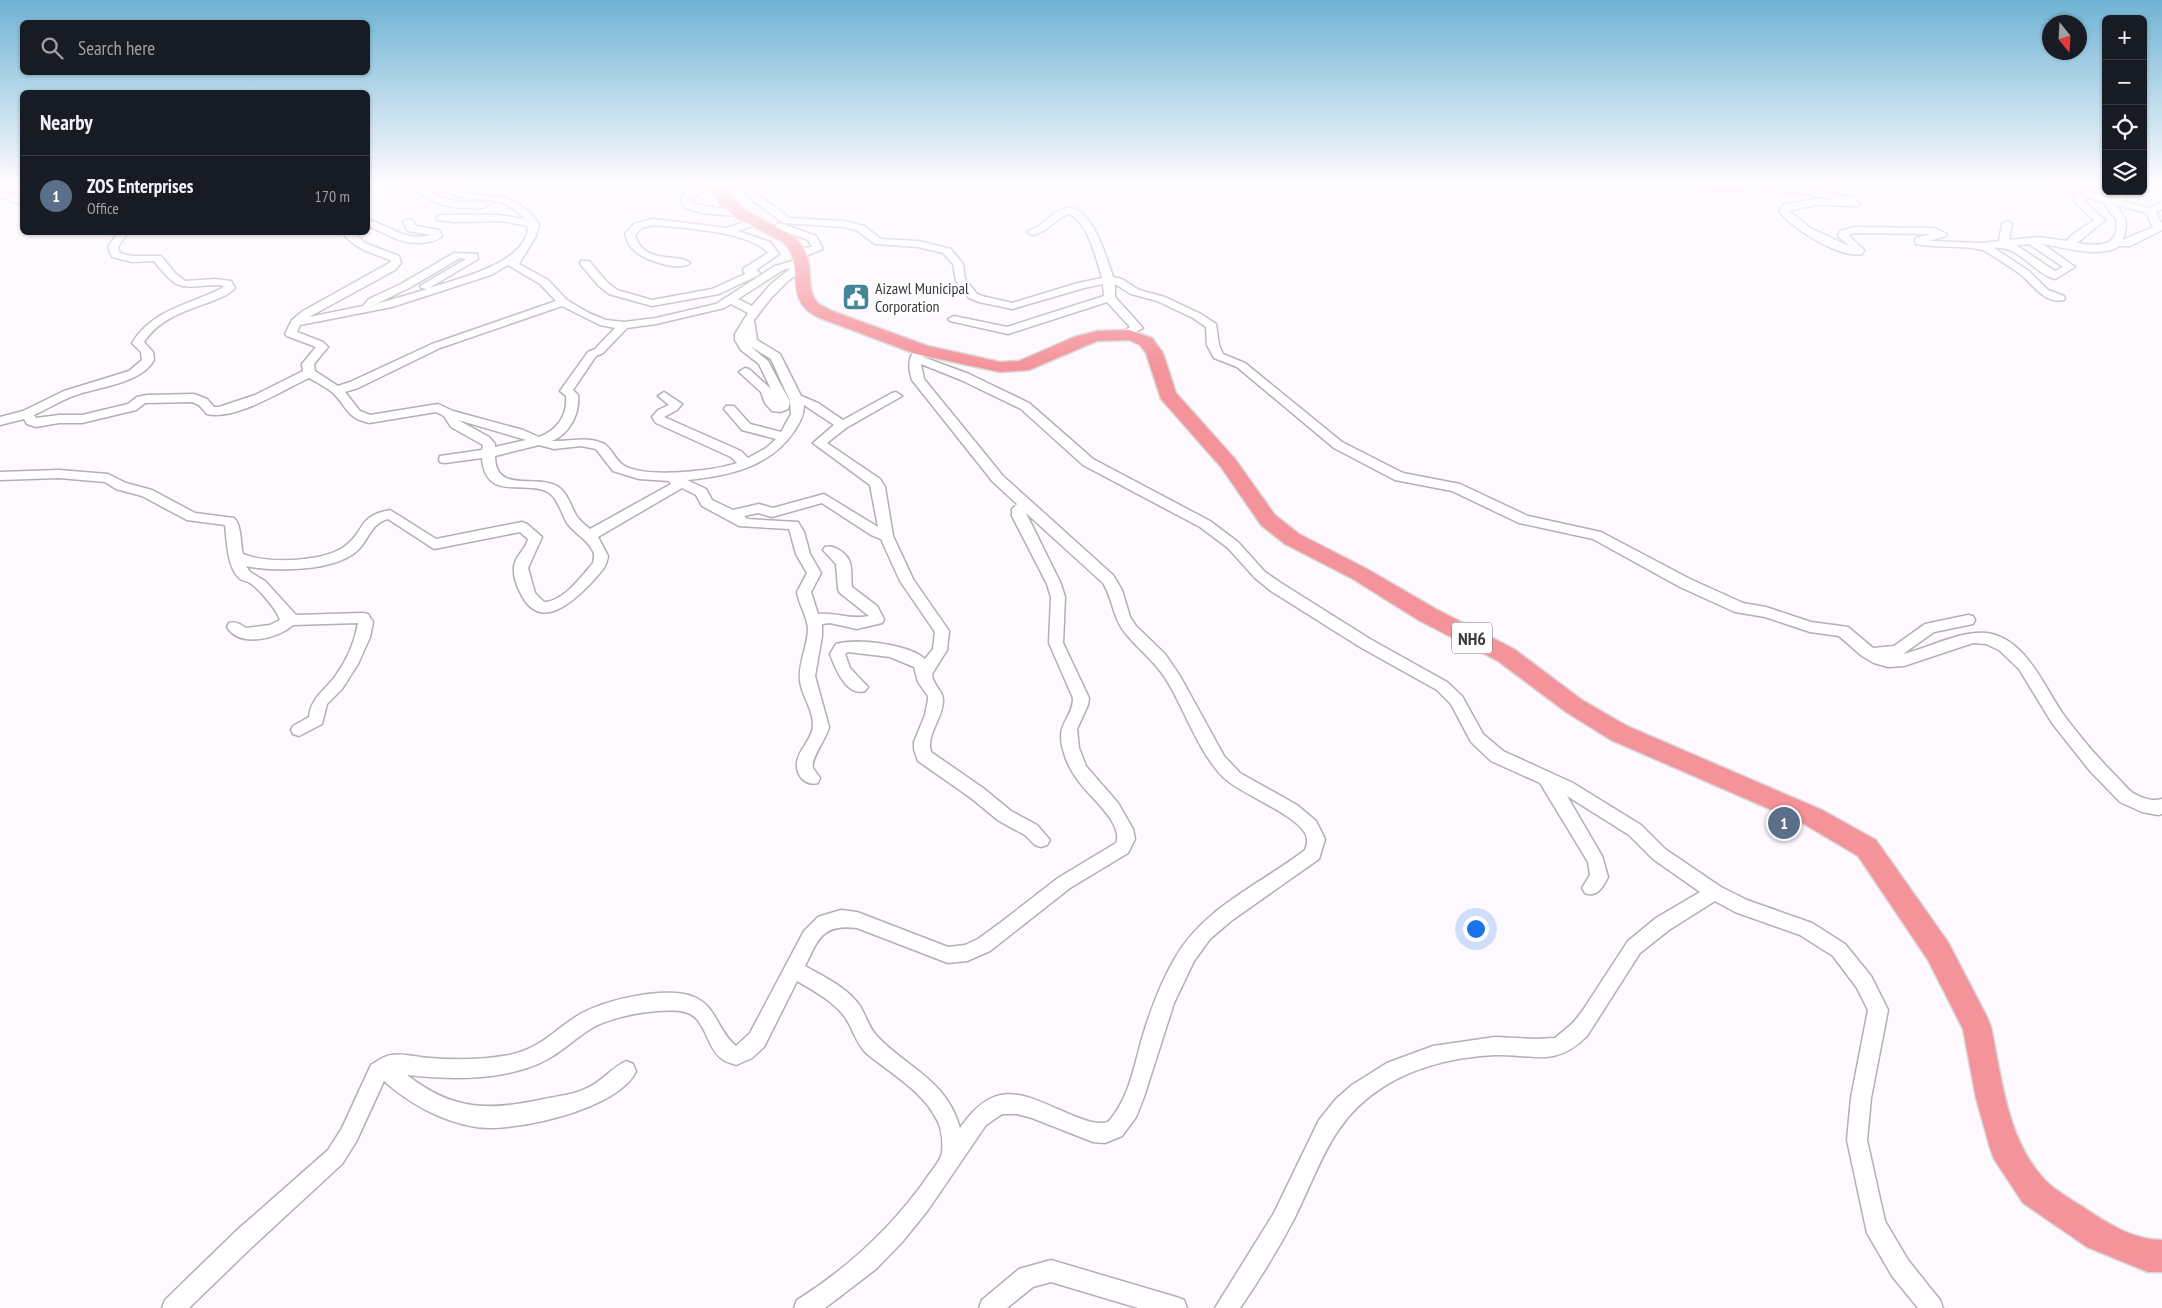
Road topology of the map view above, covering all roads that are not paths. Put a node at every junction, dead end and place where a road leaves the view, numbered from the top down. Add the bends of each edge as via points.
1 (115, 244) edge
2 (361, 244) edge
3 (525, 244) edge
4 (633, 244) edge
5 (766, 244) edge
6 (792, 244) edge
7 (816, 244) edge
8 (918, 244) edge
9 (1096, 244) edge
10 (1836, 244) edge
11 (1852, 244) edge
12 (1931, 244) edge
13 (2004, 244) joint
14 (2037, 244) edge
15 (2061, 244) edge
16 (2114, 244) edge
17 (2070, 245) joint
18 (1984, 246) junction
19 (517, 256) junction
20 (802, 258) junction
21 (685, 262) dead end
22 (585, 263) dead end
23 (751, 274) junction
24 (1108, 280) junction
25 (1109, 298) junction
26 (2060, 298) dead end
27 (730, 299) junction
28 (563, 302) junction
29 (388, 305) junction
30 (366, 309) junction
31 (752, 316) junction
32 (954, 319) dead end
33 (296, 322) junction
34 (624, 325) junction
35 (1126, 334) junction
36 (918, 354) junction
37 (745, 372) dead end
38 (309, 374) junction
39 (337, 390) junction
40 (664, 396) dead end
41 (896, 396) dead end
42 (794, 399) junction
43 (730, 408) dead end
44 (27, 414) junction
45 (449, 414) junction
46 (0, 421) edge
47 (842, 425) junction
48 (784, 437) junction
49 (539, 441) junction
50 (489, 452) junction
51 (445, 459) dead end
52 (746, 464) junction
53 (0, 476) edge
54 (672, 478) junction
55 (1025, 505) junction
56 (732, 515) junction
57 (886, 536) junction
58 (590, 537) junction
59 (830, 550) dead end
60 (237, 557) junction
61 (286, 615) junction
62 (812, 620) junction
63 (1968, 620) dead end
64 (234, 627) dead end
65 (1867, 652) junction
66 (924, 673) junction
67 (860, 687) dead end
68 (299, 730) dead end
69 (812, 778) dead end
70 (1546, 779) junction
71 (2162, 806) edge
72 (1041, 840) dead end
73 (1591, 888) dead end
74 (1715, 892) junction
75 (792, 969) junction
76 (384, 1067) junction
77 (626, 1070) dead end
78 (952, 1155) junction
79 (2162, 1256) edge
80 (173, 1308) edge
81 (805, 1308) edge
82 (990, 1308) edge
83 (1176, 1308) edge
84 (1226, 1308) edge
85 (1932, 1308) edge

1 - 44 street via 116,255 132,259 157,258 182,283 188,285 217,280 228,283 230,288 190,304 143,333 138,344 148,354 143,368 68,394
2 - 33 street via 395,258 396,262 391,268
3 - 19 street
4 - 21 street via 658,261
5 - 23 street via 774,254 748,270
6 - 20 highway
7 - 20 street via 818,248
8 - 24 street via 948,251 958,264 960,279 973,296 1005,306
9 - 24 street
10 - 11 street via 1858,252
12 - 18 street
13 - 14 street via 2026,255 2054,276 2069,268
13 - 18 street
15 - 17 street
16 - 17 street via 2096,248
18 - 26 street via 2025,273 2044,292
19 - 28 street via 514,266 544,282
19 - 29 street via 487,272
20 - 23 street
20 - 27 street via 779,268
20 - 31 street
20 - 36 highway via 805,294 812,307
22 - 23 street via 613,292 652,303 715,292
24 - 25 street via 1112,292
24 - 65 street via 1161,299 1212,326 1213,345 1218,356 1241,365 1338,445 1400,477 1455,487 1524,520 1596,535 1712,597 1810,627 1843,631
25 - 32 street via 1004,331
25 - 35 street via 1137,328
27 - 31 street
27 - 34 street via 720,306 688,314
28 - 34 street via 604,324
28 - 39 street via 436,346
29 - 30 street
29 - 30 street via 468,262 473,256 458,255 373,301
30 - 33 street
31 - 37 street via 741,334 742,345 763,361 784,406 776,408 767,392
31 - 42 street via 751,342 775,354
33 - 38 street via 291,334 322,347 308,364
34 - 49 street via 592,354 566,391 572,396 573,405 561,430
35 - 36 highway via 1082,340 1014,368
35 - 79 highway, NH6 via 1144,338 1151,347 1167,395 1228,463 1268,520 1292,539 1506,655 1574,706 1619,732 1813,817 1867,848 1938,951 1977,1027 2005,1148 2034,1192 2098,1236 2148,1256
36 - 55 street via 913,369 918,380 998,479
36 - 70 street via 1025,406 1088,462 1205,524 1233,545 1260,575 1276,587 1364,643 1442,686 1457,700 1477,738 1487,748
38 - 39 street
38 - 44 street via 218,412 211,411 194,398 146,399 132,408 78,419 36,423
39 - 45 street via 356,414 369,419 434,407
40 - 52 street via 676,404 660,414 660,420 736,454
41 - 47 street
42 - 47 street via 814,405
42 - 48 street via 798,407 797,416
43 - 48 street via 746,427
44 - 46 street
45 - 49 street
45 - 50 street via 455,424 486,441
47 - 57 street via 822,438 820,445 875,482
48 - 52 street via 765,454
49 - 50 street
49 - 54 street via 554,445 581,442 596,445 604,449 618,468 639,475
50 - 51 street
50 - 58 street via 490,469 499,480 518,486 551,489 574,522
52 - 54 street
53 - 60 street via 59,474 108,478 121,486 147,493 192,517 229,521
54 - 56 street via 701,492 707,503
54 - 58 street via 677,486
55 - 75 street via 1018,511 1019,516 1054,584 1058,597 1056,643 1081,698 1082,704 1069,730 1071,749 1080,771 1121,821 1127,836 1126,843 1064,883 984,945 967,953 948,955 857,920 841,918 824,923 816,930
55 - 78 street via 1108,579 1127,624 1160,658 1175,680 1218,761 1234,778 1291,810 1310,826 1316,839 1313,854 1212,924 1187,955 1155,1029 1130,1109 1119,1126 1108,1134 1090,1132 1035,1108 1005,1103 992,1107 979,1118
56 - 57 street via 759,508 772,513 824,498
56 - 62 street via 744,522 795,526 803,554 814,572 804,592
57 - 66 street via 907,581 942,631 940,650
58 - 60 street via 601,560 583,584 551,607 542,607 528,596 522,560 535,537 522,527 434,544 390,514 370,522 355,544 340,555 317,561 280,564 252,563
59 - 62 street via 843,562 845,589 872,609 877,619 857,624 830,618
60 - 61 street via 245,574 255,579
61 - 64 street via 286,624 269,630 243,634
61 - 68 street via 293,620 350,617 363,618 366,622 360,645 344,673 318,704 316,720
62 - 69 street via 815,629 808,678 822,726 804,762
63 - 65 street via 1930,628 1897,651
65 - 71 street via 1888,661 1904,660 1973,638 1988,639 2004,646 2024,666 2058,719 2091,760 2126,797 2142,805
66 - 67 street via 916,660 904,656 855,645 842,648 837,654 844,671
66 - 72 street via 936,700 922,741 924,756
70 - 73 street via 1596,861 1599,877
70 - 74 street via 1567,788 1635,830 1660,854
74 - 84 street via 1668,920 1634,948 1568,1041 1552,1048 1496,1046 1440,1054 1408,1063 1371,1084 1343,1106 1322,1134 1279,1226
74 - 85 street via 1741,906 1823,938 1840,950 1864,982 1878,1010 1861,1098 1857,1140 1862,1166 1875,1225 1900,1268
75 - 76 street via 757,1040 740,1055 726,1051 709,1021 696,1007 675,1002 612,1011 584,1022 548,1050 519,1062 487,1069 448,1070 392,1064
75 - 78 street via 833,992 861,1024 870,1043 936,1098 954,1138
76 - 77 street via 404,1087 428,1100 476,1116 496,1117 575,1103 593,1096
76 - 80 street via 378,1072 335,1158
78 - 81 street via 921,1203 866,1265
82 - 83 street via 1027,1277 1051,1271

